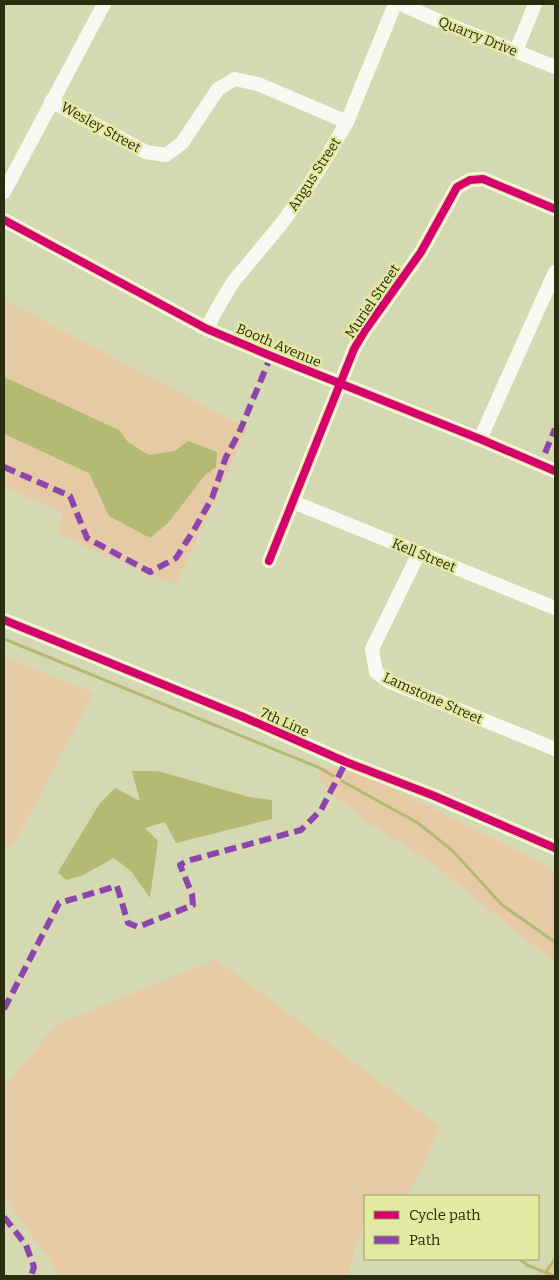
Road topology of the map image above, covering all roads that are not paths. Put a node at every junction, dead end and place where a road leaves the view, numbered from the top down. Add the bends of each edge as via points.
1 (104, 4) edge
2 (395, 4) edge
3 (401, 4) edge
4 (536, 4) edge
5 (516, 51) junction
6 (555, 67) edge
7 (52, 101) junction
8 (347, 122) junction
9 (4, 192) edge
10 (555, 209) edge
11 (4, 220) edge
12 (555, 272) edge
13 (207, 328) junction
14 (340, 384) junction
15 (480, 439) junction
16 (555, 471) edge
17 (293, 502) junction
18 (419, 553) junction
19 (269, 561) dead end
20 (555, 608) edge
21 (4, 620) edge
22 (555, 749) edge
23 (555, 848) edge

1 - 7 street
2 - 8 street, Angus Street
3 - 5 street, Quarry Drive
4 - 5 street
5 - 6 street, Quarry Drive
7 - 8 street, Wesley Street via 146,152 166,155 182,143 218,89 235,79 258,84
7 - 9 street
8 - 13 street, Angus Street via 282,223 233,282
10 - 14 street, Muriel Street via 483,179 470,180 457,187 420,252 364,332
11 - 13 street, Booth Avenue
12 - 15 street
13 - 14 street, Booth Avenue
14 - 15 street, Booth Avenue
14 - 17 street, Muriel Street
15 - 16 street, Booth Avenue
17 - 18 street, Kell Street
17 - 19 street, Muriel Street
18 - 20 street, Kell Street
18 - 22 street, Lamstone Street via 372,649 376,672 390,682
21 - 23 street, 7th Line

